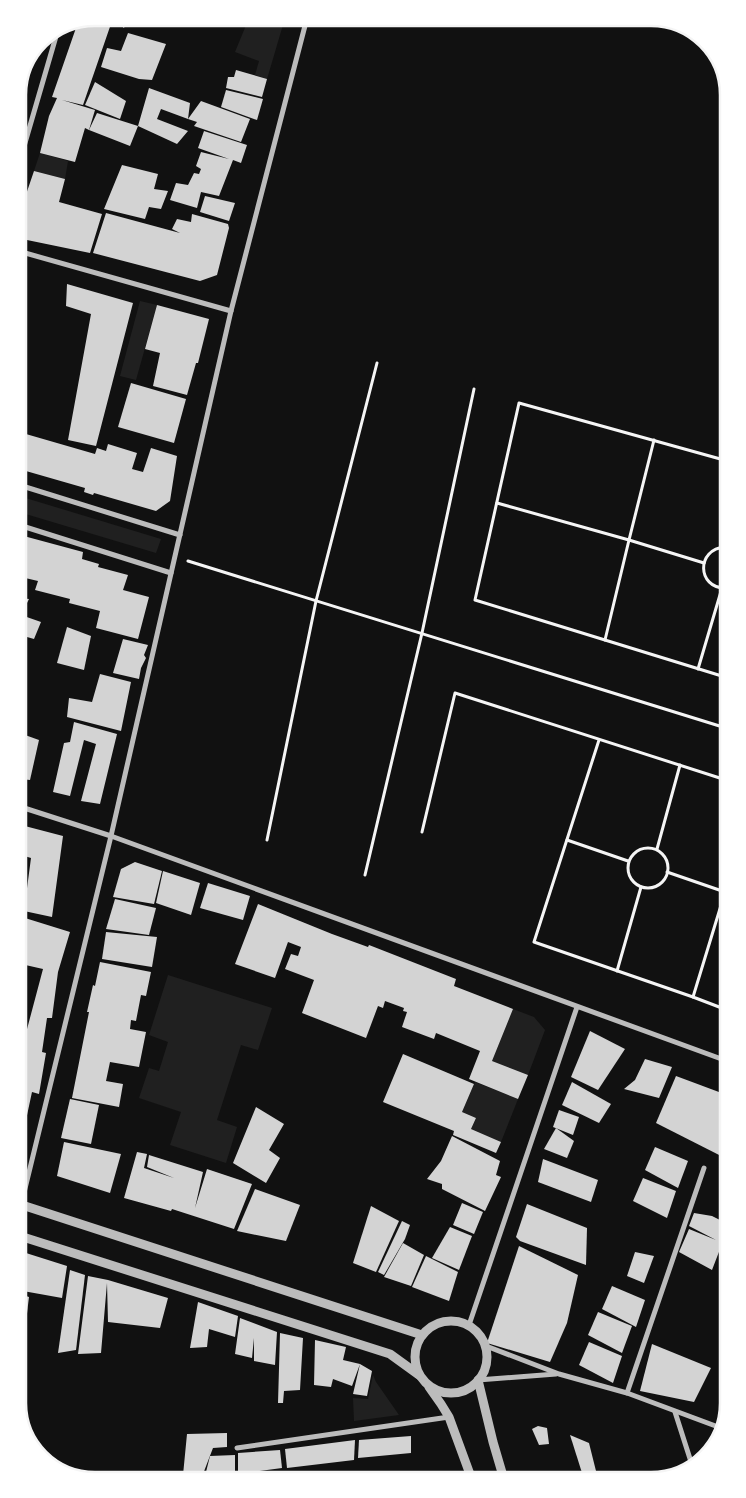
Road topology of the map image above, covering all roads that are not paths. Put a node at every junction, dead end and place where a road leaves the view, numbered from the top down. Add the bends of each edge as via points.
1 (305, 26) edge
2 (55, 40) edge
3 (26, 140) edge
4 (26, 253) edge
5 (231, 311) junction
6 (26, 486) edge
7 (26, 527) edge
8 (180, 536) junction
9 (171, 573) junction
10 (26, 809) edge
11 (111, 836) junction
12 (578, 1007) junction
13 (720, 1058) edge
14 (704, 1168) dead end
15 (26, 1185) edge
16 (26, 1206) edge
17 (26, 1238) edge
18 (469, 1325) junction
19 (422, 1335) junction
20 (486, 1346) junction
21 (419, 1374) junction
22 (559, 1374) junction
23 (478, 1380) junction
24 (426, 1383) junction
25 (627, 1393) junction
26 (675, 1412) junction
27 (449, 1417) junction
28 (716, 1426) edge
29 (237, 1448) dead end
30 (690, 1459) edge
31 (469, 1472) edge
32 (503, 1472) edge

1 - 5 street
2 - 3 street
4 - 5 street
5 - 8 street
6 - 8 street
7 - 9 street
8 - 9 street
9 - 11 street
10 - 11 street
11 - 12 street
11 - 15 street
12 - 13 street
12 - 18 street
14 - 25 street
16 - 19 street
17 - 21 street via 390,1354
18 - 19 street via 449,1320 438,1323
18 - 20 street
19 - 21 street via 415,1354
20 - 22 street
20 - 23 street via 488,1358
21 - 24 street
22 - 23 street
22 - 25 street
23 - 24 street via 469,1388 447,1393
23 - 32 street
24 - 27 street
25 - 26 street
26 - 28 street
26 - 30 street
27 - 29 street
27 - 31 street

